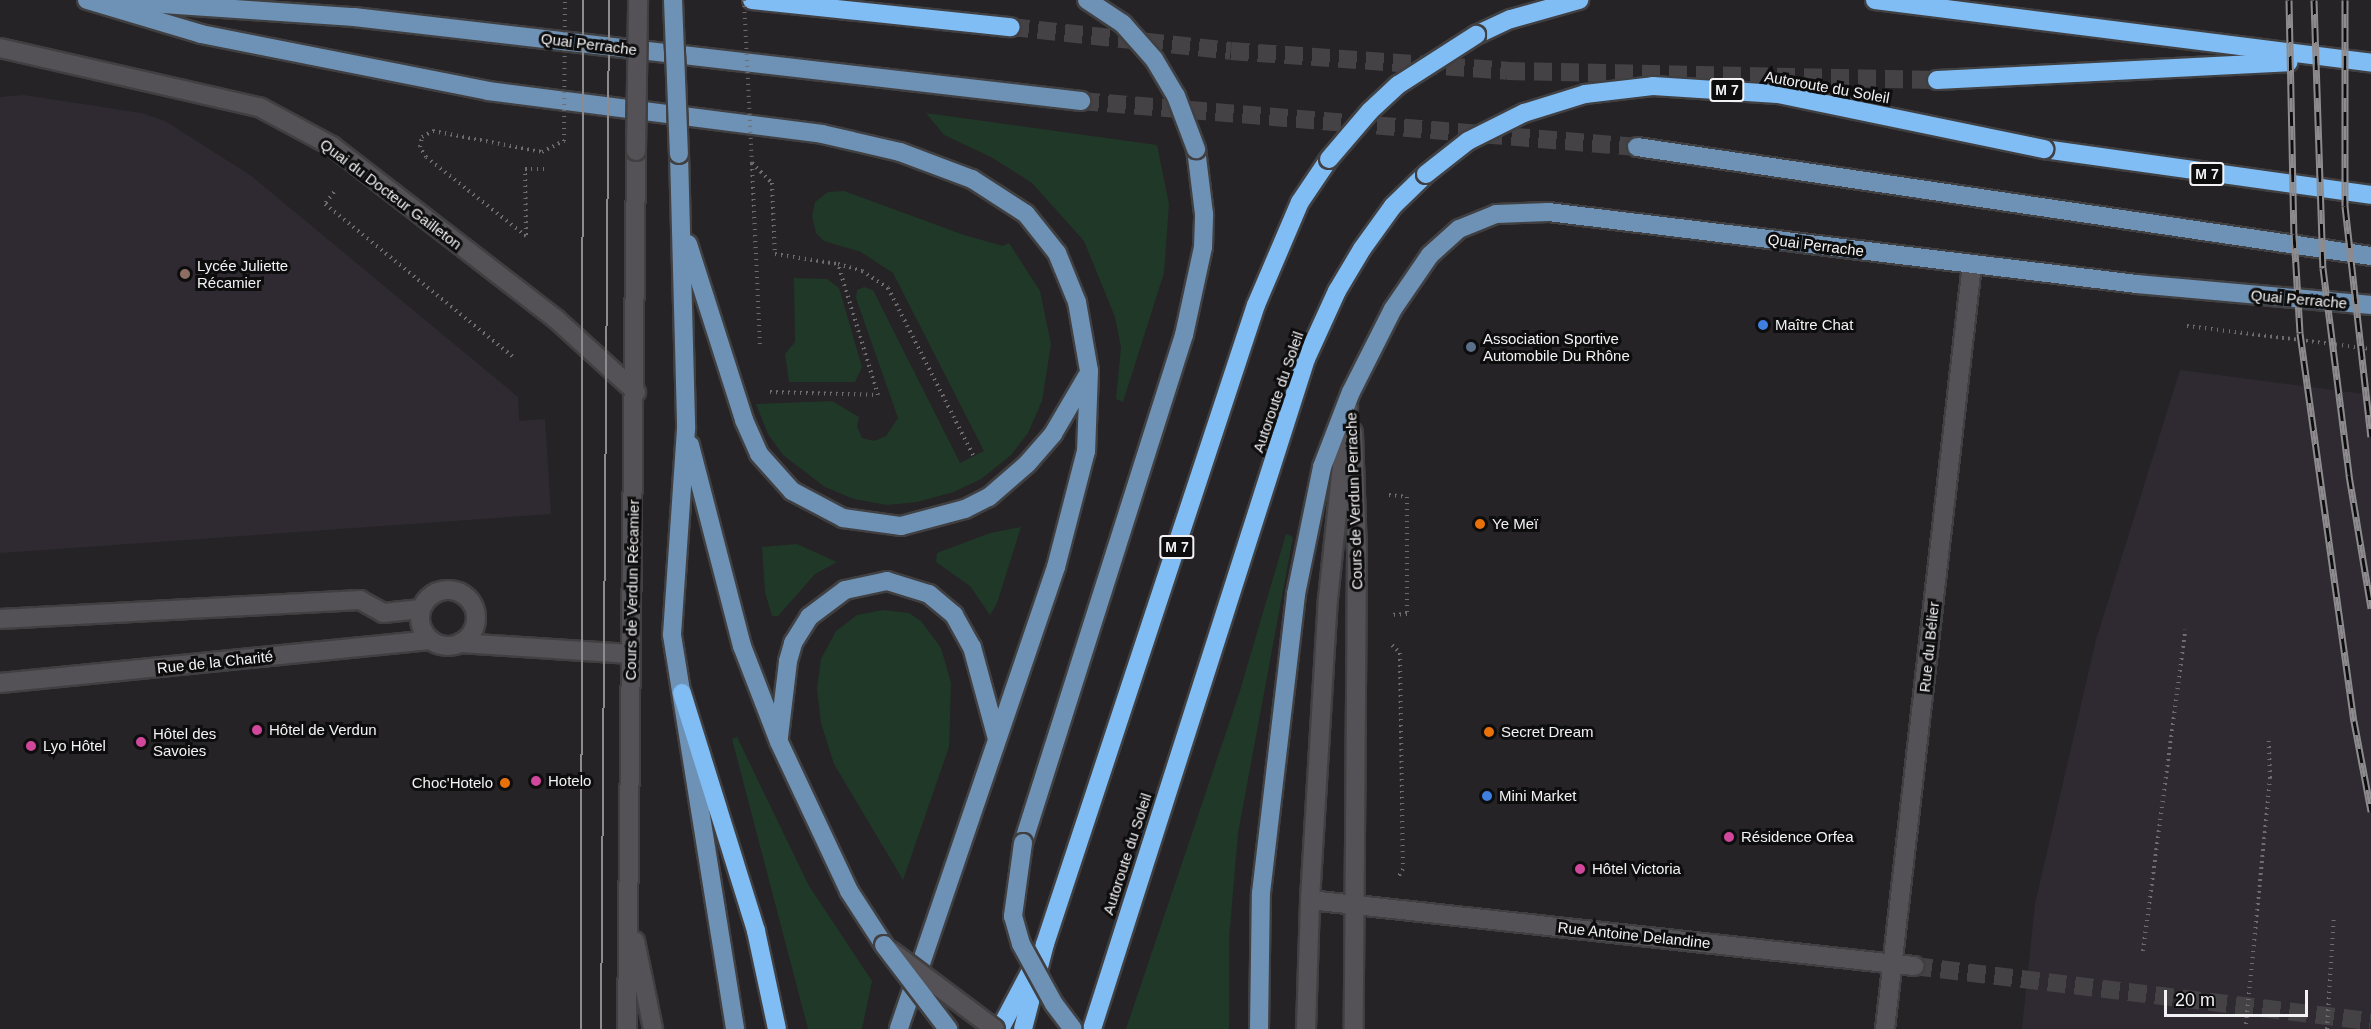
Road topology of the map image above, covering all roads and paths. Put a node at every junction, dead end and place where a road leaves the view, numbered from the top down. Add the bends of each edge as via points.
1 (87, 0) edge
2 (96, 0) edge
3 (565, 0) edge
4 (638, 0) edge
5 (673, 0) edge
6 (744, 0) edge
7 (752, 0) edge
8 (1087, 0) edge
9 (1579, 0) edge
10 (1875, 0) edge
11 (1011, 27) tunnel mouth
12 (0, 48) edge
13 (2327, 60) junction
14 (2371, 63) edge
15 (1937, 80) tunnel mouth
16 (1081, 101) tunnel mouth
17 (1637, 147) tunnel mouth
18 (752, 163) junction
19 (355, 164) junction
20 (549, 169) dead end
21 (2371, 195) edge
22 (681, 223) junction
23 (2371, 256) edge
24 (838, 264) junction
25 (1972, 264) junction
26 (2371, 305) edge
27 (513, 357) dead end
28 (760, 357) dead end
29 (1089, 371) junction
30 (636, 392) junction
31 (762, 392) dead end
32 (1351, 392) junction
33 (686, 429) junction
34 (974, 457) dead end
35 (421, 609) junction
36 (0, 619) edge
37 (2185, 630) dead end
38 (430, 640) junction
39 (460, 643) junction
40 (631, 654) junction
41 (0, 683) edge
42 (682, 693) junction
43 (997, 739) junction
44 (2269, 741) dead end
45 (779, 742) junction
46 (1310, 900) junction
47 (628, 903) junction
48 (1355, 904) junction
49 (2334, 916) dead end
50 (1045, 944) junction
51 (884, 945) junction
52 (2144, 951) dead end
53 (1892, 963) junction
54 (1914, 966) tunnel mouth
55 (2246, 1024) dead end
56 (627, 1029) edge
57 (653, 1029) edge
58 (735, 1029) edge
59 (777, 1029) edge
60 (899, 1029) edge
61 (948, 1029) edge
62 (995, 1029) edge
63 (1000, 1029) edge
64 (1023, 1029) edge
65 (1073, 1029) edge
66 (1092, 1029) edge
67 (1259, 1029) edge
68 (1306, 1029) edge
69 (1354, 1029) edge
70 (1885, 1029) edge
71 (2327, 1029) edge

1 - 29 main road via 201,34 488,91 822,134 900,152 972,179 1026,214 1057,254 1077,302
2 - 16 main road, Quai Perrache via 354,17
3 - 20 path, bridge via 564,141 542,152 433,131 422,137 420,147 426,157 526,236 525,169
4 - 30 street, Cours de Verdun Récamier, bridge
5 - 22 main road, bridge
6 - 18 path, bridge
7 - 11 highway
8 - 65 main road, bridge via 1123,24 1154,59 1176,96 1196,149 1202,181 1203,247 1184,334 1023,843 1013,916 1020,944
9 - 50 highway, M 7, bridge via 1511,19 1476,35 1398,85 1329,159 1287,230 1256,305
10 - 13 highway
12 - 19 street, Quai du Docteur Gailleton via 261,108 333,147
13 - 14 highway
13 - 15 highway
17 - 23 main road
18 - 24 path via 772,183 775,254
18 - 28 path
19 - 27 path via 325,204
19 - 30 street, Quai du Docteur Gailleton via 556,320
21 - 66 highway, Autoroute du Soleil / M 7, bridge via 2044,149 1778,94 1653,86 1585,94 1524,112 1468,141 1392,206 1337,291 1306,359
22 - 29 main road via 744,420 759,454 792,491 843,518 901,526 965,509 989,497 1019,472 1053,434
22 - 33 main road
24 - 31 path via 878,395
24 - 34 path via 862,271 888,288
25 - 26 main road, Quai Perrache
25 - 32 main road, Quai Perrache via 1548,212 1496,214 1459,229 1430,255 1393,309
25 - 53 street, Rue du Bélier
29 - 43 main road via 1090,414 1080,479 1056,567
30 - 40 street, Cours de Verdun Récamier
32 - 46 street, Cours de Verdun Perrache via 1328,599
32 - 48 street, Cours de Verdun Perrache via 1357,503
32 - 67 main road, Quai Perrache via 1322,467 1296,594 1261,893
33 - 42 main road via 672,635
33 - 45 main road via 742,646
35 - 36 street via 383,613 360,600
35 - 38 street via 420,626
35 - 39 street via 440,590 466,597 476,612 475,621 473,630
37 - 52 path
38 - 39 street via 445,646
38 - 41 street, Rue de la Charité
39 - 40 street
40 - 47 street, Cours de Verdun Récamier
42 - 58 main road
42 - 59 highway via 756,931
43 - 45 main road via 972,647 954,615 929,594 887,581 845,590 809,617 788,661
43 - 60 main road
44 - 55 path via 2270,778
45 - 51 main road via 849,891
46 - 48 street
46 - 68 street, Cours de Verdun Perrache
47 - 56 street, Cours de Verdun Récamier
47 - 57 street
48 - 53 street, Rue Antoine Delandine
48 - 69 street, Cours de Verdun Perrache
49 - 71 path
50 - 63 highway
50 - 64 highway, M 7
51 - 61 main road, bridge
51 - 62 street, bridge
53 - 54 street, Rue Antoine Delandine
53 - 70 street, Rue du Bélier

